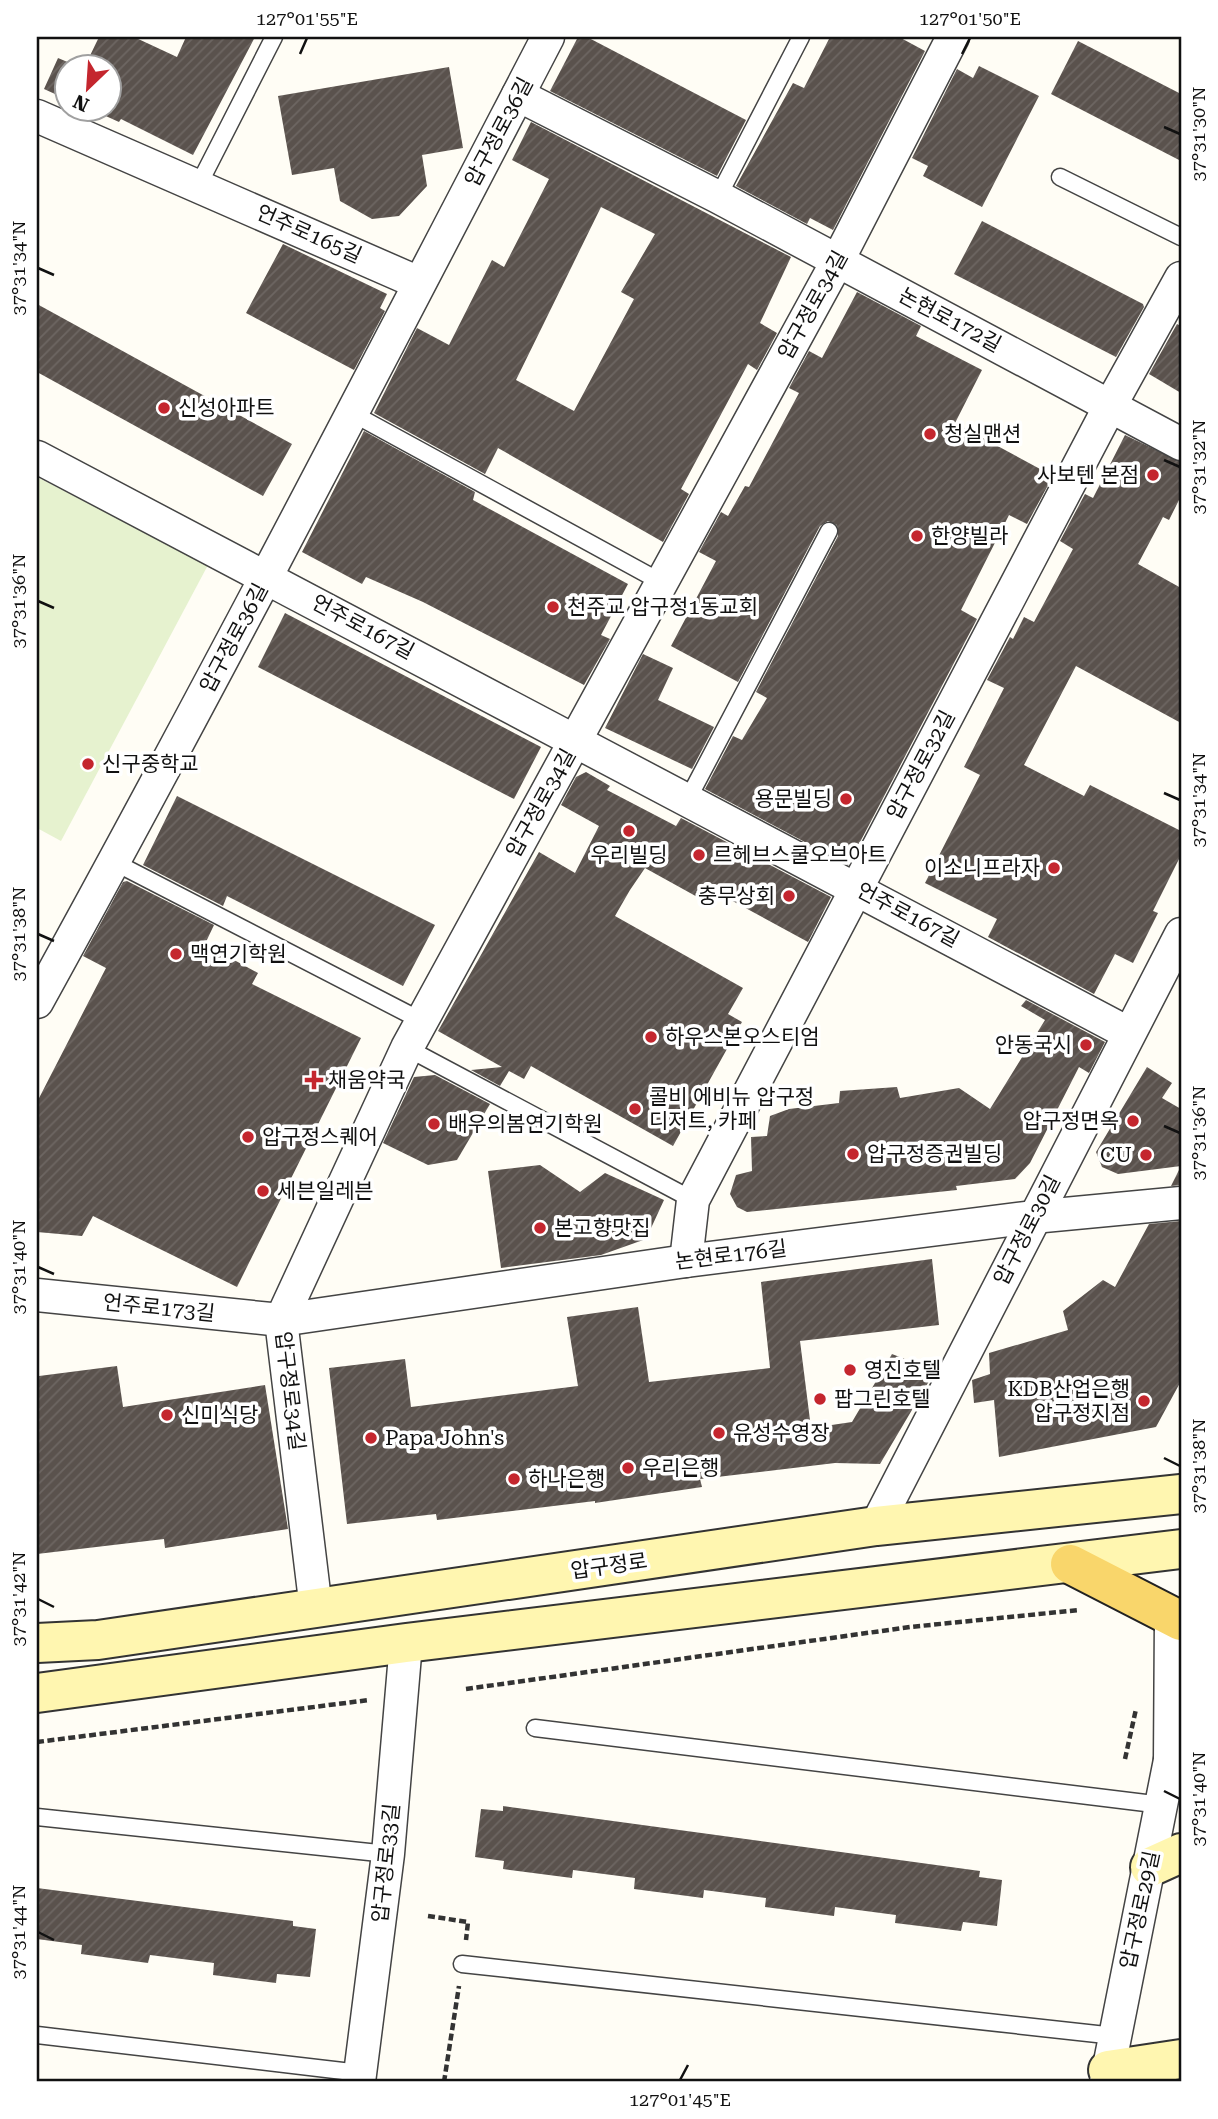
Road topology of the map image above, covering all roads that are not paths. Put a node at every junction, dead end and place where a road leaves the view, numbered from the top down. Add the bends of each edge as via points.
1 (274, 37) edge
2 (548, 37) edge
3 (801, 37) edge
4 (953, 37) edge
5 (518, 95) junction
6 (37, 116) edge
7 (1060, 177) dead end
8 (198, 186) junction
9 (718, 197) junction
10 (1181, 237) edge
11 (838, 260) junction
12 (1181, 278) edge
13 (419, 283) junction
14 (1110, 407) junction
15 (350, 412) junction
16 (1181, 444) edge
17 (37, 457) edge
18 (829, 531) dead end
19 (267, 577) junction
20 (661, 582) junction
21 (576, 739) junction
22 (688, 799) junction
23 (114, 862) junction
24 (857, 887) junction
25 (1181, 934) edge
26 (37, 1002) edge
27 (1128, 1033) junction
28 (414, 1034) junction
29 (694, 1199) junction
30 (1181, 1203) edge
31 (1033, 1217) junction
32 (686, 1261) junction
33 (37, 1295) edge
34 (281, 1320) junction
35 (1181, 1494) edge
36 (876, 1526) junction
37 (1181, 1549) edge
38 (1070, 1564) junction
39 (316, 1609) junction
40 (1176, 1618) edge
41 (37, 1643) edge
42 (406, 1643) junction
43 (37, 1693) edge
44 (535, 1728) dead end
45 (1176, 1750) edge
46 (1162, 1805) junction
47 (37, 1817) edge
48 (387, 1854) junction
49 (1166, 1860) edge
50 (462, 1964) road end
51 (37, 2035) edge
52 (1181, 2059) edge
53 (1110, 2063) edge
54 (360, 2078) edge

1 - 8 lane
2 - 5 street, 압구정로36길
3 - 9 lane
4 - 11 street, 압구정로34길
5 - 9 street, 논현로172길
5 - 13 street, 압구정로36길
6 - 8 street, 언주로165길
7 - 10 lane
8 - 13 street, 언주로165길
9 - 11 street, 논현로172길
11 - 14 street, 논현로172길
11 - 20 street, 압구정로34길
12 - 14 street, 압구정로32길
13 - 15 street, 압구정로36길
14 - 16 street, 논현로172길
14 - 24 street, 압구정로32길
15 - 19 street, 압구정로36길
15 - 20 lane
17 - 19 street, 언주로167길
18 - 22 lane
19 - 21 street, 언주로167길
19 - 23 street, 압구정로36길
20 - 21 street, 압구정로34길
21 - 22 street, 언주로167길
21 - 28 street, 압구정로34길
22 - 24 street, 언주로167길
23 - 26 street, 압구정로36길
23 - 28 lane
24 - 27 street, 언주로167길
24 - 29 street, 압구정로32길
25 - 27 street, 압구정로30길
27 - 31 street, 압구정로30길
28 - 29 lane
28 - 34 street, 압구정로34길
29 - 32 street, 압구정로32길
30 - 31 street, 논현로176길
31 - 32 street, 논현로176길
31 - 36 street, 압구정로30길
32 - 34 street, 논현로176길
33 - 34 street, 언주로173길
34 - 39 street, 압구정로34길
35 - 36 main road, 압구정로
36 - 39 main road, 압구정로
37 - 38 main road
38 - 40 main road
38 - 42 main road
39 - 41 main road, 압구정로 via 98,1640
40 - 45 street, 압구정로29길
42 - 43 main road
42 - 48 street, 압구정로33길
44 - 46 lane
45 - 46 street, 압구정로29길
46 - 49 street, 압구정로29길
47 - 48 lane
48 - 54 street, 압구정로33길
49 - 53 street, 압구정로29길
50 - 53 lane
51 - 54 lane
52 - 53 main road

